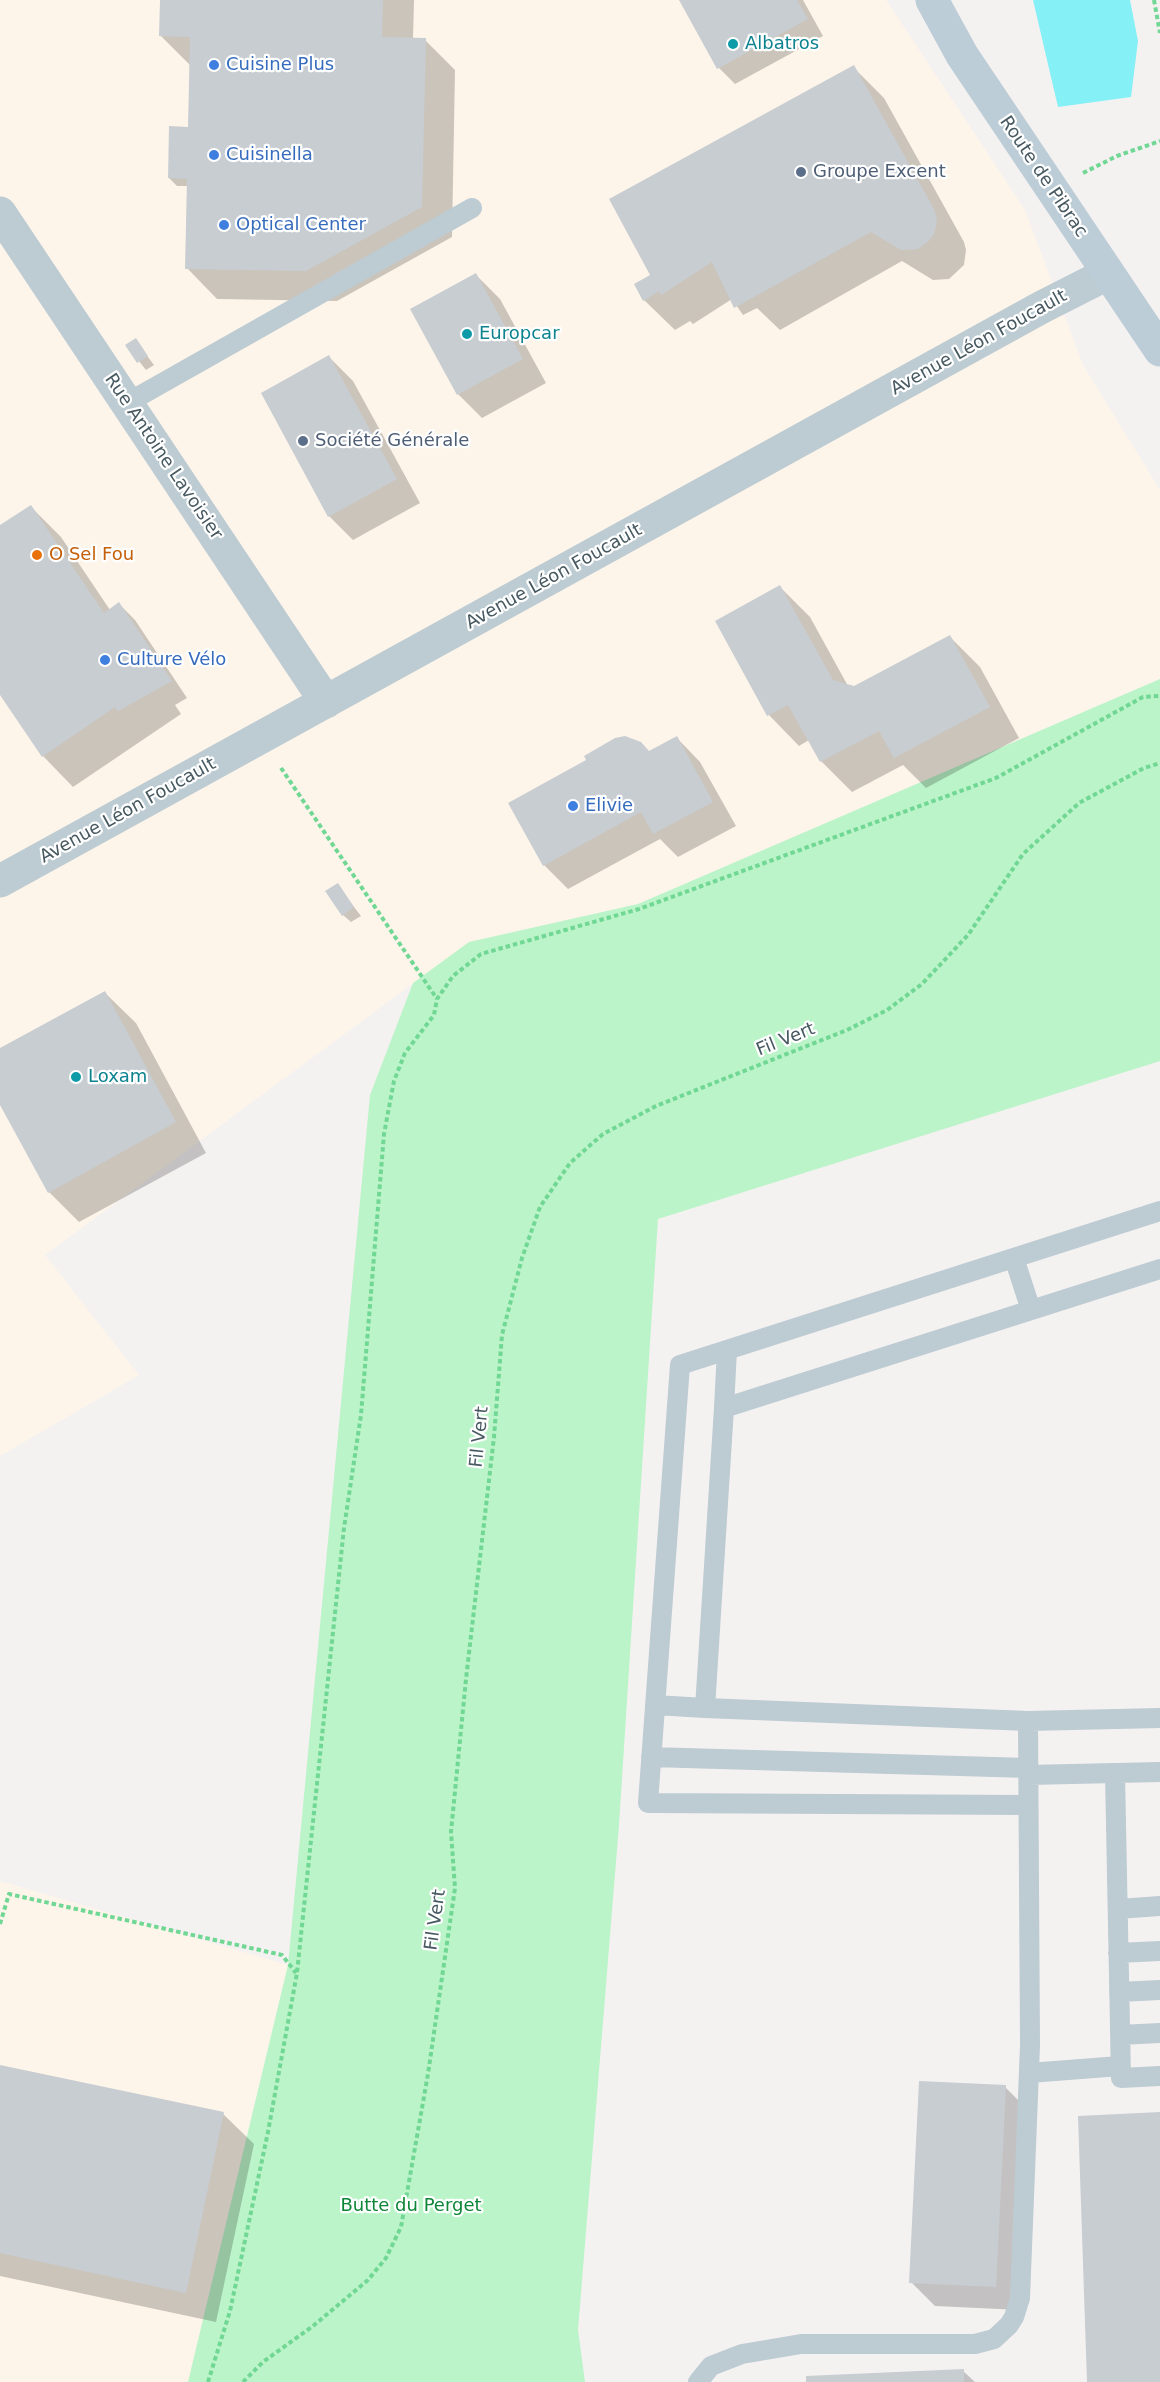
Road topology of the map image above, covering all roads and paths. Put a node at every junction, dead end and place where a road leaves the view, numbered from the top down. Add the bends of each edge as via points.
1 (932, 0) edge
2 (1154, 0) edge
3 (1160, 33) edge
4 (1160, 141) edge
5 (1080, 174) dead end
6 (472, 208) dead end
7 (0, 213) edge
8 (1107, 274) junction
9 (1160, 350) edge
10 (127, 403) junction
11 (1160, 696) edge
12 (326, 702) junction
13 (265, 737) junction
14 (1160, 763) edge
15 (0, 881) edge
16 (437, 999) junction
17 (1160, 1211) edge
18 (1014, 1258) junction
19 (1160, 1269) edge
20 (1031, 1310) junction
21 (728, 1350) junction
22 (724, 1408) junction
23 (655, 1705) junction
24 (705, 1708) junction
25 (1160, 1718) edge
26 (1028, 1722) junction
27 (651, 1757) junction
28 (1028, 1771) junction
29 (1160, 1772) edge
30 (1115, 1773) junction
31 (1028, 1805) junction
32 (1160, 1906) edge
33 (1118, 1909) junction
34 (0, 1924) edge
35 (1160, 1951) edge
36 (1118, 1953) junction
37 (297, 1973) junction
38 (1160, 1990) edge
39 (1119, 1992) junction
40 (1160, 2033) edge
41 (1120, 2035) junction
42 (1120, 2066) junction
43 (1029, 2073) junction
44 (1160, 2076) edge
45 (208, 2382) edge
46 (243, 2382) edge
47 (698, 2382) edge

1 - 8 street, Route de Pibrac via 962,55
2 - 3 path
4 - 5 path
6 - 10 lane
7 - 10 street, Rue Antoine Lavoisier
8 - 9 street, Route de Pibrac
8 - 12 street, Avenue Léon Foucault
10 - 12 street, Rue Antoine Lavoisier
11 - 16 path via 1143,697 996,778 639,909 481,954 453,976
12 - 13 street, Avenue Léon Foucault
13 - 15 street, Avenue Léon Foucault
13 - 16 path via 288,778
14 - 46 path, Fil Vert via 1079,803 1023,854 968,935 922,984 887,1010 847,1030 656,1106 603,1134 570,1163 540,1207 502,1335 451,1832 455,1888 401,2227 386,2258 368,2280
16 - 37 path via 434,1015 405,1053 394,1081 384,1134 361,1415 344,1528
17 - 18 lane
18 - 20 lane
18 - 21 lane
19 - 20 lane
20 - 22 lane
21 - 22 lane
21 - 23 lane via 680,1365
22 - 24 lane
23 - 24 lane
23 - 27 lane
24 - 26 lane
25 - 26 lane
26 - 28 lane
27 - 28 lane
27 - 31 lane via 648,1803
28 - 30 lane
28 - 31 lane
29 - 30 lane
30 - 33 lane
31 - 43 lane
32 - 33 lane
33 - 36 lane
34 - 37 path via 9,1894 282,1954
35 - 36 lane
36 - 39 lane
37 - 45 path via 230,2311
38 - 39 lane
39 - 41 lane
40 - 41 lane
41 - 42 lane
42 - 43 lane
42 - 44 lane via 1121,2078
43 - 47 lane via 1020,2298 1014,2317 1002,2334 985,2343 965,2345 801,2343 725,2360 711,2367

